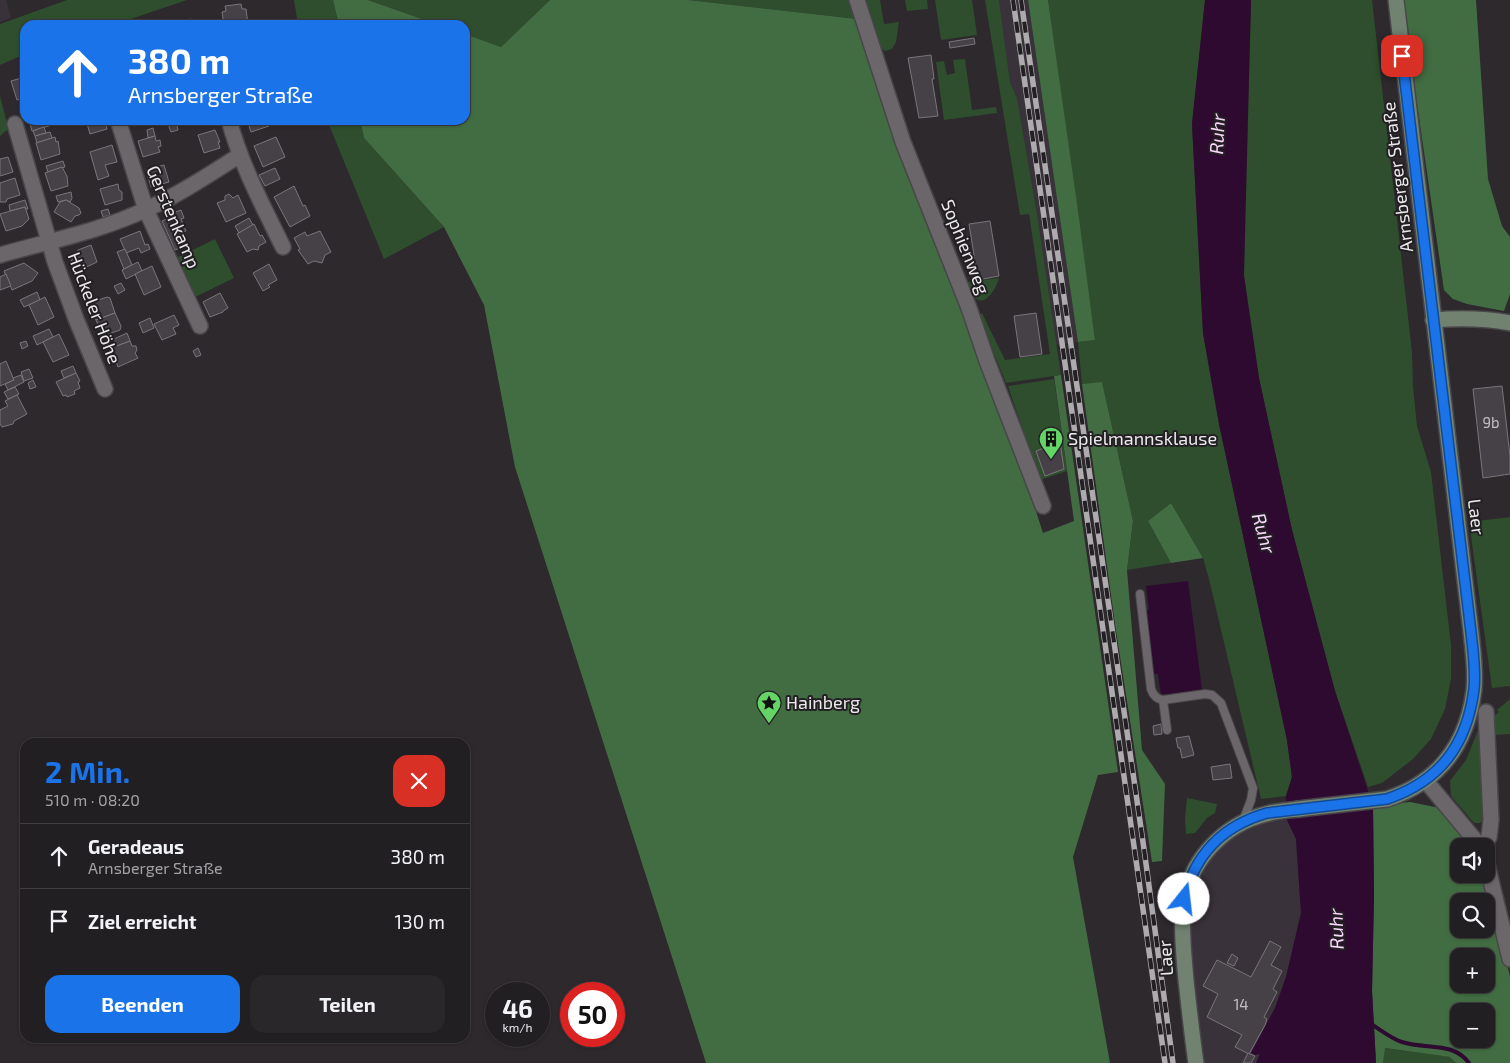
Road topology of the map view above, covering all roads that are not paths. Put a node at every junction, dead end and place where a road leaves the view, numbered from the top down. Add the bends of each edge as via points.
1 (857, 0) edge
2 (1396, 0) edge
3 (15, 124) dead end
4 (120, 125) edge
5 (231, 125) edge
6 (240, 155) junction
7 (146, 210) junction
8 (48, 241) junction
9 (283, 247) dead end
10 (0, 254) edge
11 (1433, 320) junction
12 (1510, 323) edge
13 (200, 326) dead end
14 (105, 388) dead end
15 (1043, 506) dead end
16 (1140, 594) dead end
17 (1163, 700) junction
18 (1486, 712) dead end
19 (1167, 730) dead end
20 (1425, 780) junction
21 (1242, 822) junction
22 (1475, 838) edge
23 (1488, 838) edge
24 (1492, 883) edge
25 (1510, 960) edge
26 (1196, 1063) edge

1 - 15 street, Sophienweg via 903,142 970,308
2 - 11 main road, Arnsberger Straße
3 - 8 street
4 - 7 street, Gerstenkamp
5 - 6 street
6 - 7 street, Hückeler Höhe
6 - 9 street
7 - 8 street, Hückeler Höhe
7 - 13 street, Gerstenkamp
8 - 10 street, Hückeler Höhe
8 - 14 street, Hückeler Höhe
11 - 12 main road via 1460,318
11 - 20 main road, Laer via 1471,632 1474,689 1468,719 1454,752
16 - 17 lane via 1151,689
17 - 19 lane
17 - 21 lane via 1205,694 1212,695 1221,703 1253,788 1252,800
18 - 23 street via 1491,820
20 - 21 main road, Laer via 1387,799 1275,812
20 - 22 street
21 - 26 main road, Laer via 1218,839 1198,863 1184,899 1184,954
24 - 25 street

